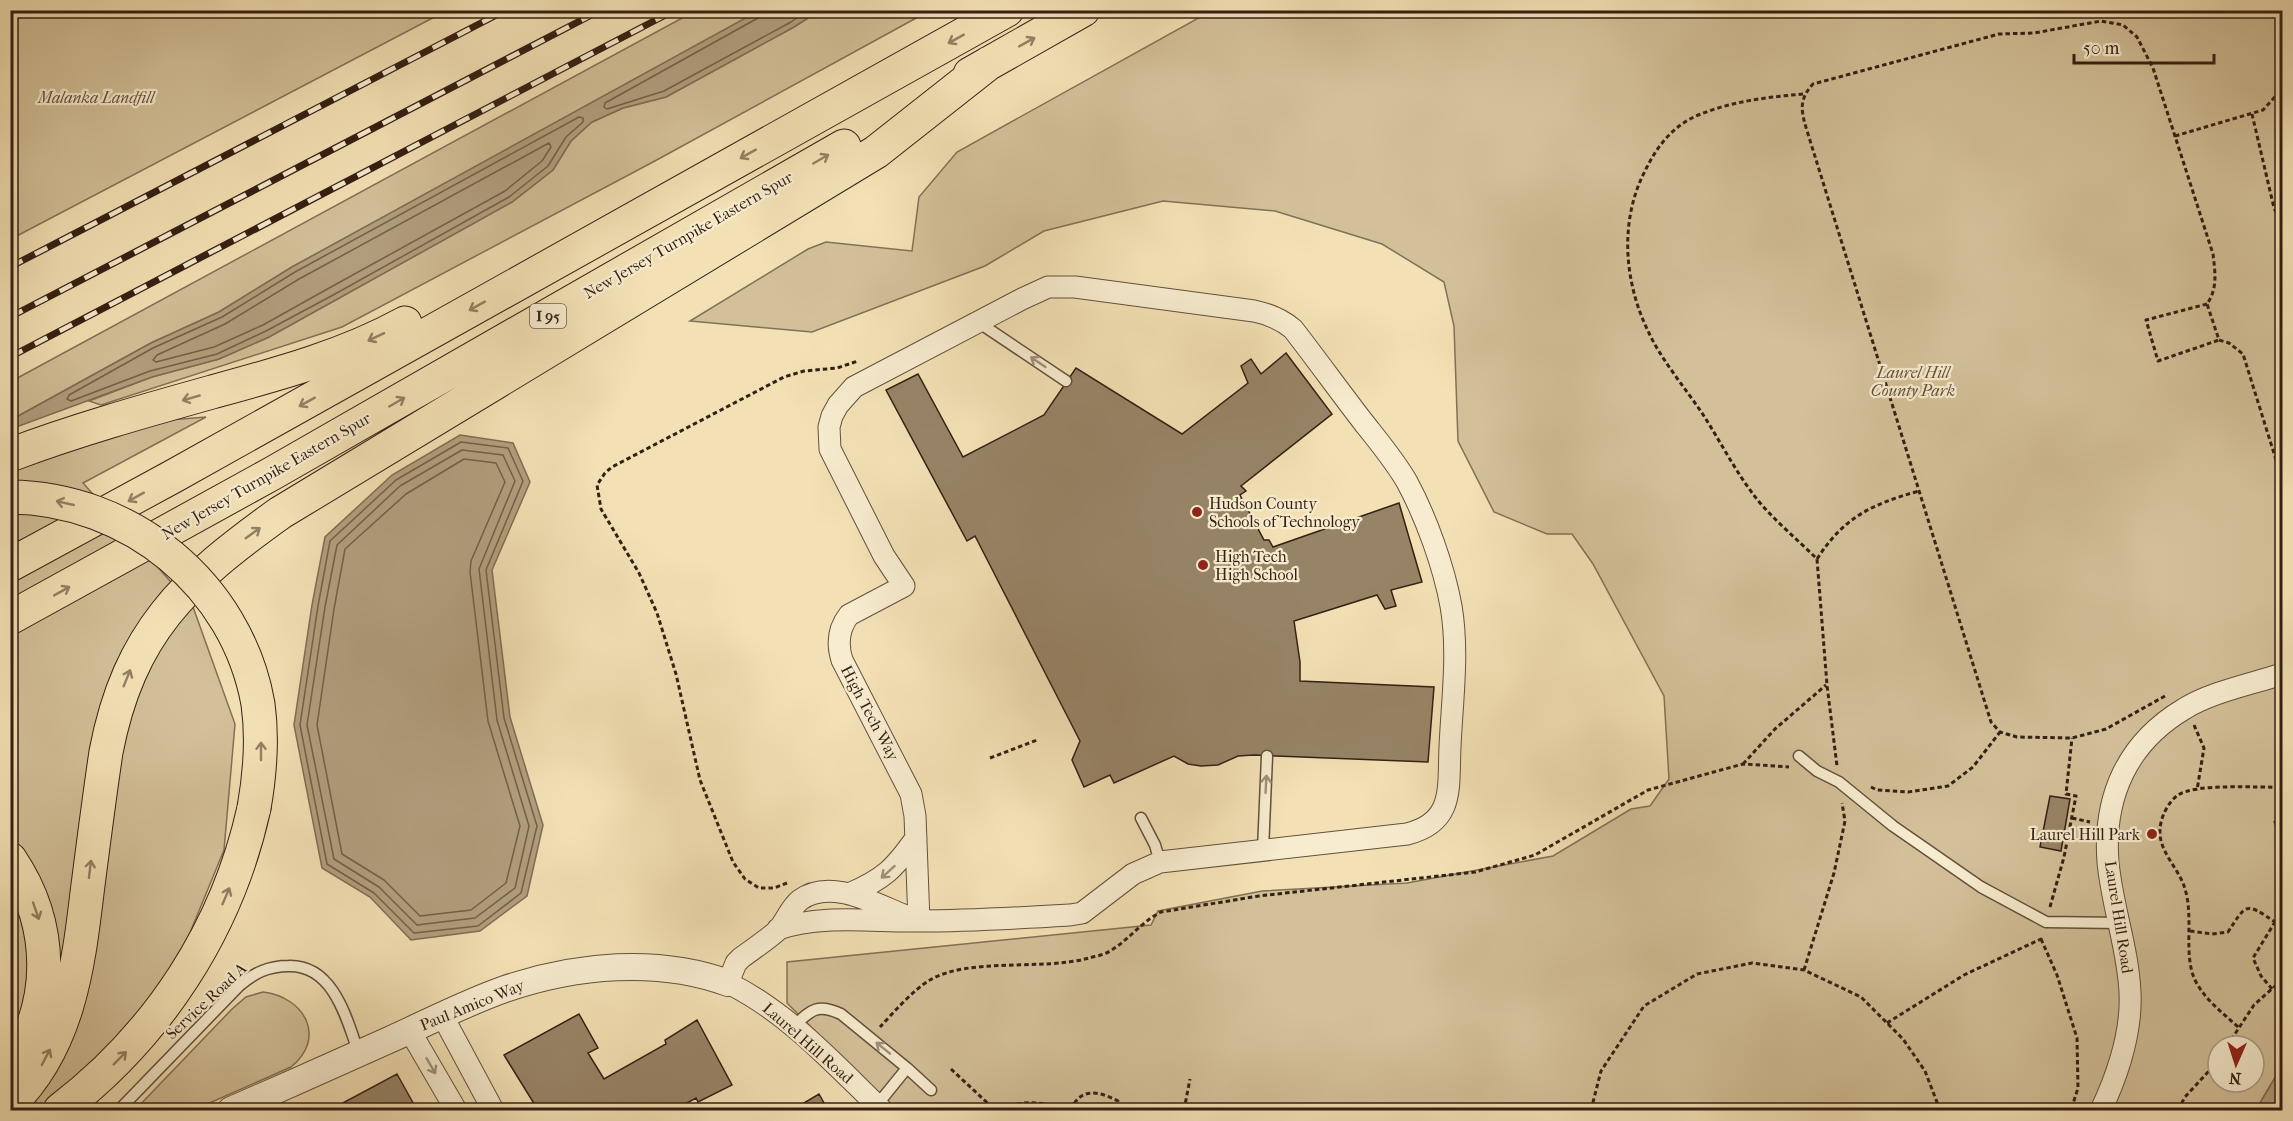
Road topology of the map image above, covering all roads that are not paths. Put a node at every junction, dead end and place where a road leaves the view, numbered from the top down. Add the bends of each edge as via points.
1 (1007, 10) edge
2 (1083, 10) edge
3 (989, 63) junction
4 (620, 227) junction
5 (978, 322) junction
6 (1066, 381) dead end
7 (10, 454) edge
8 (10, 497) edge
9 (884, 556) junction
10 (10, 565) edge
11 (878, 599) junction
12 (10, 618) edge
13 (2283, 674) edge
14 (1267, 756) dead end
15 (1799, 756) dead end
16 (1141, 818) dead end
17 (916, 838) junction
18 (1263, 850) junction
19 (10, 859) edge
20 (1160, 862) junction
21 (849, 894) junction
22 (919, 921) junction
23 (2120, 923) junction
24 (778, 929) junction
25 (728, 983) junction
26 (442, 1016) junction
27 (794, 1026) junction
28 (410, 1030) junction
29 (358, 1054) junction
30 (907, 1068) junction
31 (10, 1069) edge
32 (931, 1090) dead end
33 (10, 1104) edge
34 (880, 1108) edge
35 (60, 1110) edge
36 (119, 1110) edge
37 (231, 1110) edge
38 (456, 1110) edge
39 (493, 1110) edge
40 (2101, 1110) edge

1 -> 4 highway, I 95
3 -> 2 highway, New Jersey Turnpike Eastern Spur / I 95
12 -> 3 highway, New Jersey Turnpike Eastern Spur / I 95 via 273,473
33 -> 3 highway via 42,1065 70,997 80,953 106,752 123,687 153,629 182,593 280,513 876,152
4 -> 7 highway via 493,273 398,327 321,360 122,417
4 -> 10 highway, I 95
6 -> 5 lane
5 - 9 street via 854,387 838,405 829,427 828,439 836,461
5 - 18 street via 1035,292 1062,286 1275,317 1297,334 1393,462 1415,498 1445,583 1453,626 1449,783 1442,814 1428,827 1407,834
35 -> 8 highway, bridge via 123,1055 181,984 205,942 230,888 254,808 261,757 257,703 242,649 213,599 171,555 126,525 96,512 63,502
9 - 11 street via 884,578
9 - 11 street, High Tech Way via 904,586
11 - 17 street, High Tech Way via 849,615 843,623 839,651 906,782 914,805
13 - 23 street, Laurel Hill Road via 2186,707 2156,729 2127,765 2115,790 2108,825 2109,864
18 -> 14 lane
15 - 23 lane via 1981,887 2046,922
16 - 20 lane
17 -> 21 street via 886,875
17 - 22 street, High Tech Way
18 - 20 street
19 -> 31 highway via 26,884 36,911 45,958 37,1016
20 - 22 street via 1133,874 1082,913
21 - 22 street
21 - 24 street via 824,892 803,898
22 - 24 street via 817,922
23 - 40 street, Laurel Hill Road via 2129,973 2129,1017 2121,1059
24 - 25 street via 736,963
25 - 26 street, Paul Amico Way via 676,969 591,970 506,989
25 - 27 street, Laurel Hill Road
26 - 28 street, Paul Amico Way
26 - 39 street
30 -> 27 lane via 841,1014 822,1007 810,1011
27 - 34 street, Laurel Hill Road
28 - 29 street, Paul Amico Way
28 -> 38 street
29 - 36 lane, Service Road A via 347,1020 328,984 305,968 274,967 257,972 239,986
29 - 37 street, Paul Amico Way via 270,1098
30 - 32 lane
30 - 34 lane

